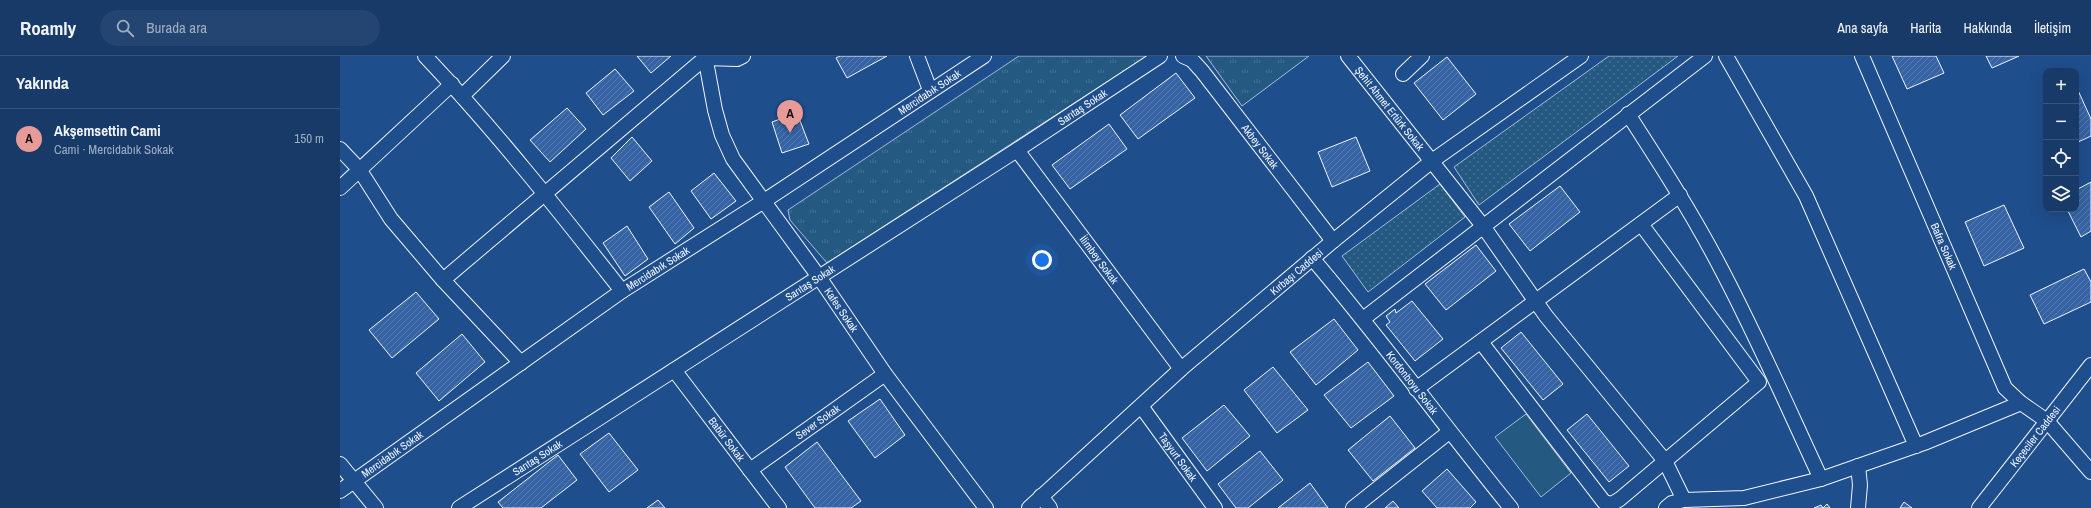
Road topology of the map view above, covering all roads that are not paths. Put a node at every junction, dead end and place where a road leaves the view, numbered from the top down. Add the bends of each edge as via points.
1 (425, 56) edge
2 (503, 56) edge
3 (743, 56) edge
4 (917, 56) edge
5 (984, 56) edge
6 (1160, 56) edge
7 (1183, 56) edge
8 (1348, 56) edge
9 (1422, 56) edge
10 (1581, 56) edge
11 (1705, 56) edge
12 (1726, 56) edge
13 (1862, 56) edge
14 (705, 57) edge
15 (1403, 74) dead end
16 (452, 84) junction
17 (930, 90) junction
18 (462, 96) junction
19 (1628, 114) junction
20 (340, 149) edge
21 (1017, 150) junction
22 (1432, 161) junction
23 (359, 169) junction
24 (340, 188) edge
25 (546, 194) junction
26 (1680, 195) junction
27 (764, 201) junction
28 (1641, 224) junction
29 (1483, 226) junction
30 (1333, 241) junction
31 (1312, 258) junction
32 (819, 277) junction
33 (443, 280) junction
34 (622, 291) junction
35 (1537, 301) junction
36 (1363, 319) junction
37 (1481, 342) junction
38 (521, 362) junction
39 (2091, 365) edge
40 (1180, 369) junction
41 (674, 370) junction
42 (885, 374) junction
43 (1774, 376) junction
44 (1759, 382) junction
45 (1416, 389) junction
46 (2021, 403) junction
47 (1141, 406) junction
48 (2047, 421) junction
49 (1449, 432) junction
50 (1916, 446) junction
51 (1665, 461) junction
52 (340, 464) edge
53 (1858, 466) junction
54 (750, 470) junction
55 (2091, 472) edge
56 (354, 480) junction
57 (1821, 480) junction
58 (340, 491) edge
59 (1041, 496) junction
60 (1684, 500) junction
61 (775, 506) edge
62 (376, 508) edge
63 (458, 508) edge
64 (986, 508) edge
65 (1029, 508) edge
66 (1050, 508) edge
67 (1215, 508) edge
68 (1353, 508) edge
69 (1511, 508) edge
70 (1666, 508) edge
71 (1858, 508) edge
72 (1979, 508) edge

1 - 16 street
2 - 18 street
3 - 14 street via 737,59
4 - 17 street
5 - 17 street, Mercidabık Sokak
6 - 21 street, Sarıtaş Sokak
7 - 30 street, Akbey Sokak via 1192,60 1202,71
8 - 22 street, Şehit Ahmet Ertürk Sokak
9 - 15 street
10 - 22 street, Kırbaşı Caddesi
11 - 19 street
12 - 50 street via 1806,196
13 - 46 street, Bafra Sokak via 2005,388
14 - 25 street
14 - 27 street, Kafes Sokak via 722,135 733,159
16 - 18 street
16 - 23 street
17 - 27 street, Mercidabık Sokak
18 - 25 street
19 - 26 street
19 - 29 street
20 - 23 street
21 - 32 street, Sarıtaş Sokak
21 - 40 street, İlimbey Sokak
22 - 29 street, Şehit Ahmet Ertürk Sokak
22 - 30 street, Kırbaşı Caddesi
23 - 24 street
23 - 33 street via 391,219
25 - 33 street
25 - 34 street
26 - 28 street
26 - 43 street via 1717,261
27 - 32 street, Kafes Sokak
27 - 34 street, Mercidabık Sokak
28 - 35 street
28 - 44 street
29 - 35 street, Şehit Ahmet Ertürk Sokak
29 - 36 street
30 - 31 street, Kırbaşı Caddesi
31 - 36 street, Kordonboyu Sokak
31 - 40 street, Kırbaşı Caddesi
32 - 41 street, Sarıtaş Sokak
32 - 42 street, Kafes Sokak
33 - 38 street
34 - 38 street, Mercidabık Sokak
35 - 37 street
35 - 51 street, Şehit Ahmet Ertürk Sokak via 1546,316
36 - 45 street, Kordonboyu Sokak
37 - 45 street
37 - 51 street via 1604,502 1612,504 1620,499
38 - 56 street, Mercidabık Sokak
39 - 48 street, Keçeciler Caddesi
40 - 47 street, Kırbaşı Caddesi
41 - 54 street, Babür Sokak
41 - 63 street, Sarıtaş Sokak
42 - 54 street, Sever Sokak
42 - 64 street, Kafes Sokak
43 - 44 street
43 - 57 street
44 - 51 street
45 - 49 street, Kordonboyu Sokak
46 - 48 street, Bafra Sokak
46 - 50 street
47 - 59 street, Kırbaşı Caddesi
47 - 67 street, Taşyurt Sokak
48 - 55 street, Bafra Sokak
48 - 72 street, Keçeciler Caddesi
49 - 68 street
49 - 69 street, Kordonboyu Sokak
50 - 53 street
51 - 60 street, Şehit Ahmet Ertürk Sokak
52 - 56 street
53 - 57 street
53 - 71 street
54 - 61 street, Babür Sokak
56 - 58 street, Mercidabık Sokak
56 - 62 street
57 - 60 street via 1744,498
59 - 65 street, Kırbaşı Caddesi
59 - 66 street
60 - 70 street via 1672,503

